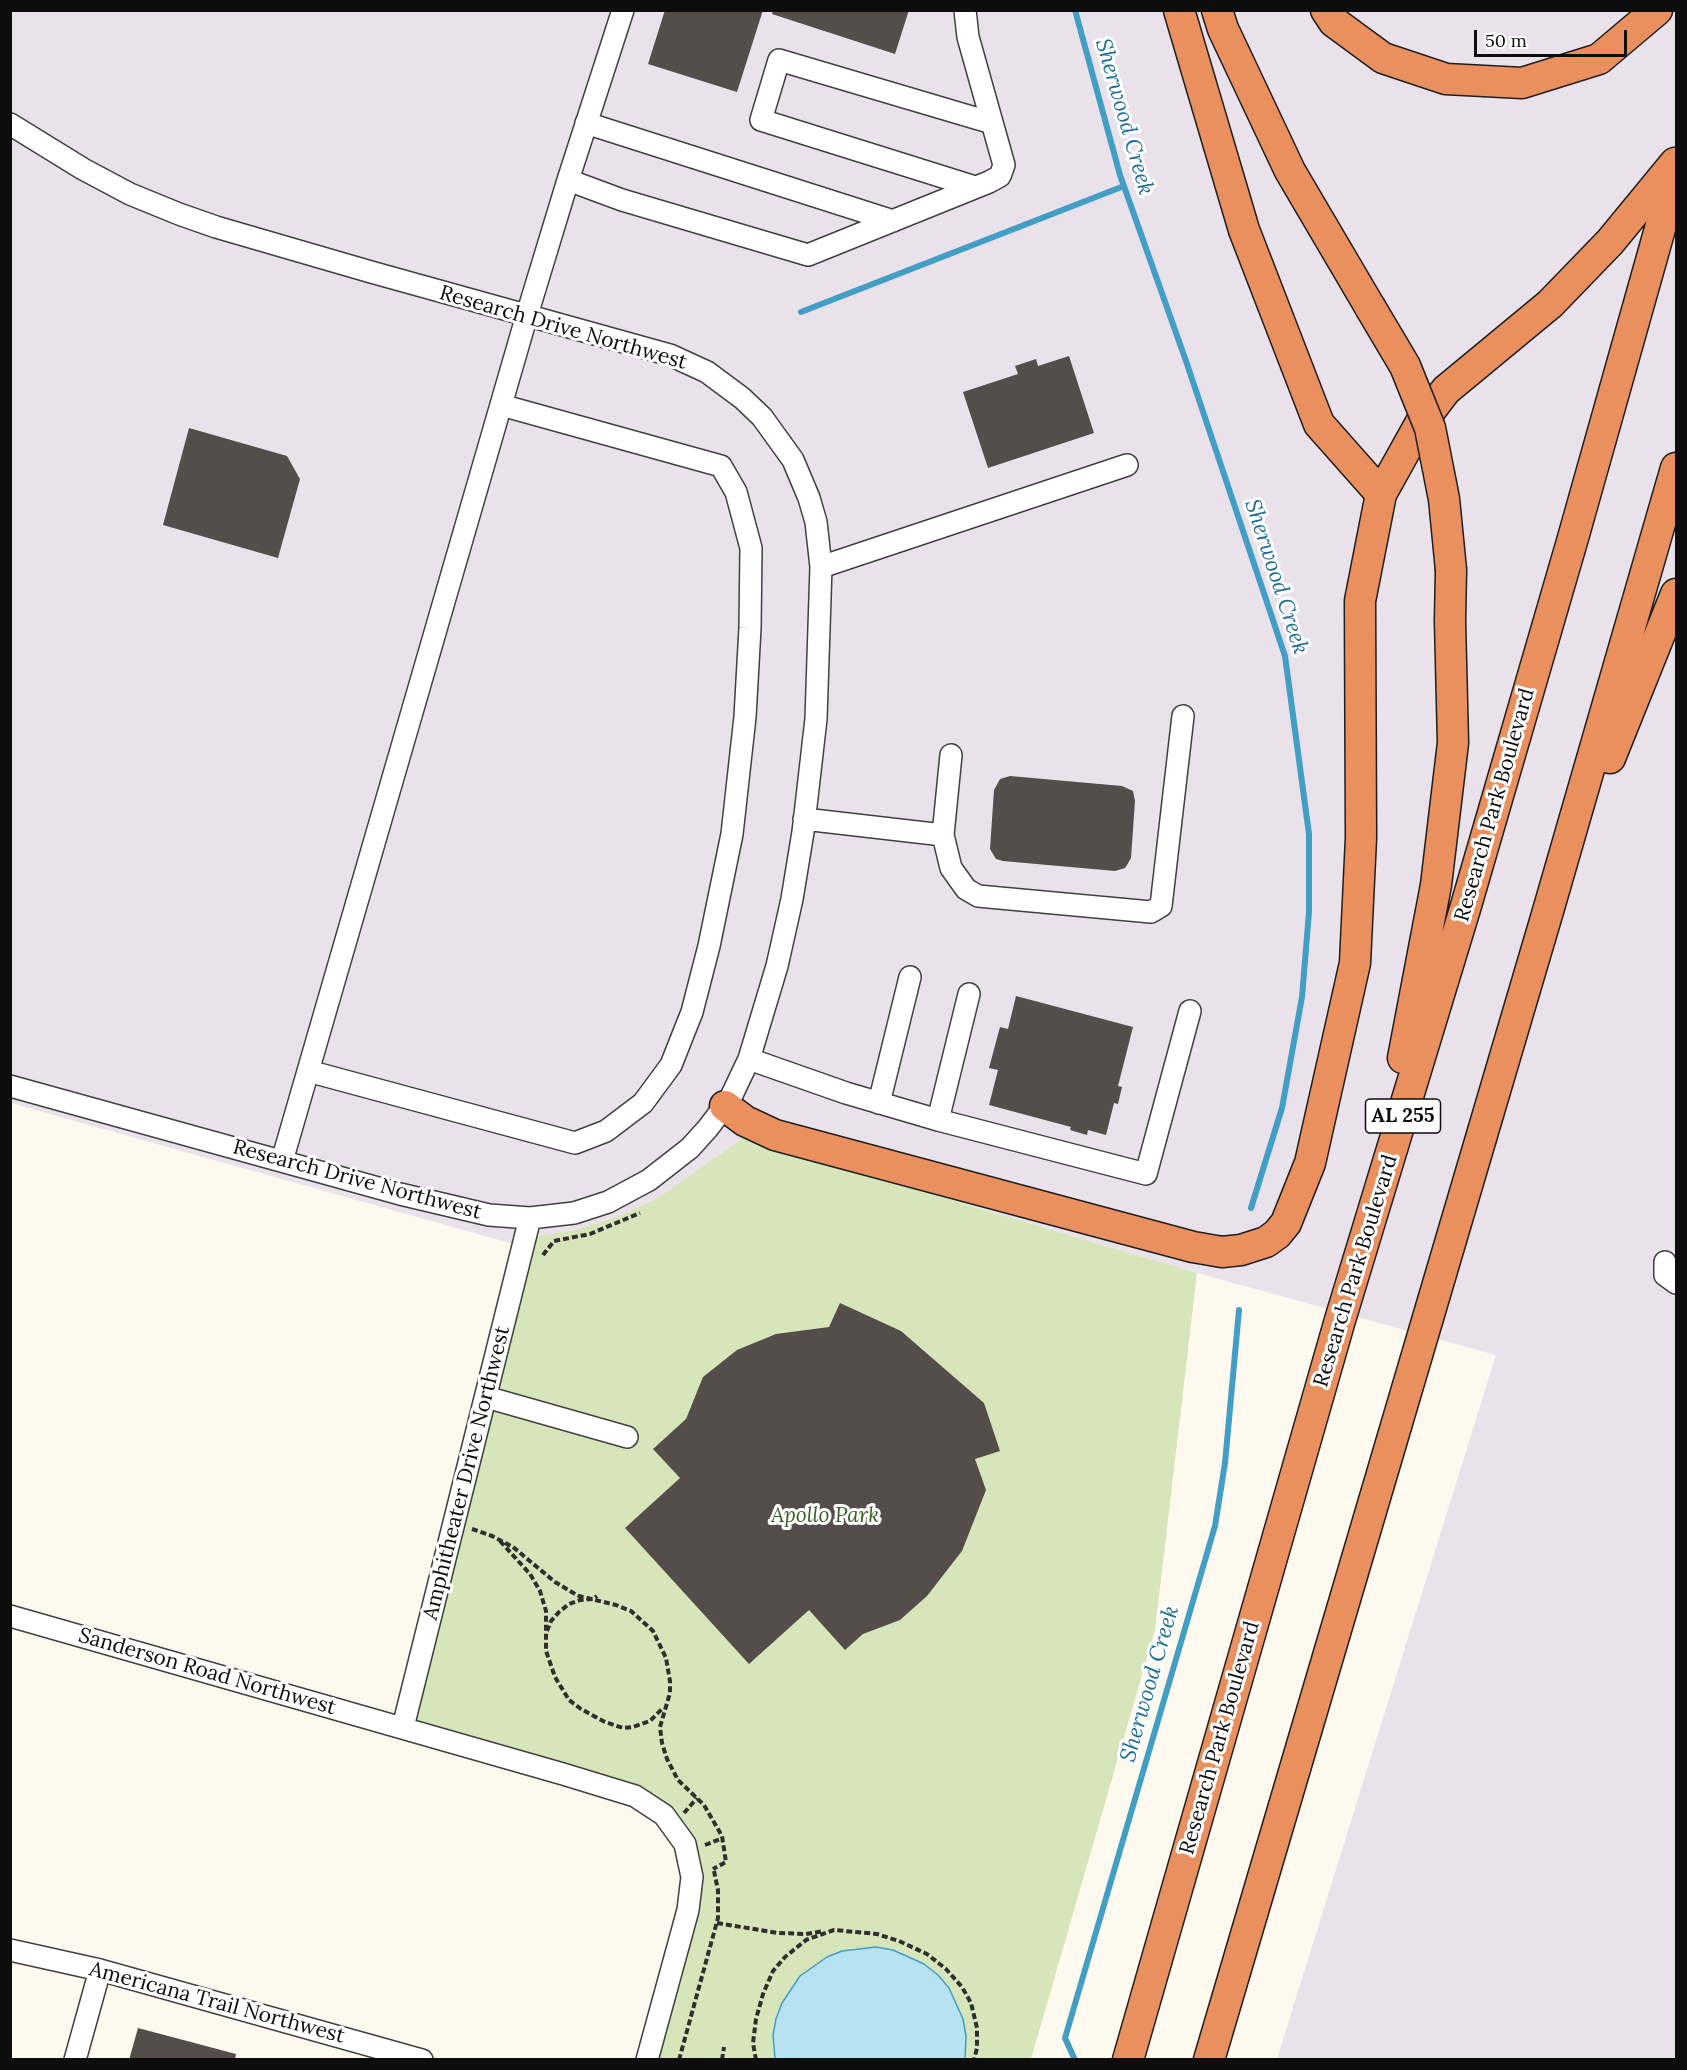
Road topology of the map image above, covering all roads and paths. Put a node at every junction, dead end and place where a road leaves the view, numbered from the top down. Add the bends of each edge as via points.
1 (623, 10) edge
2 (965, 10) edge
3 (1179, 10) edge
4 (1217, 10) edge
5 (1326, 10) edge
6 (1657, 10) edge
7 (586, 123) junction
8 (992, 123) junction
9 (10, 124) edge
10 (1677, 161) edge
11 (1677, 172) edge
12 (568, 180) junction
13 (975, 188) junction
14 (893, 221) junction
15 (527, 315) junction
16 (501, 405) junction
17 (1127, 465) dead end
18 (1677, 468) edge
19 (1381, 494) junction
20 (821, 567) junction
21 (1677, 594) edge
22 (1183, 716) dead end
23 (951, 755) dead end
24 (804, 819) junction
25 (943, 835) junction
26 (1548, 911) junction
27 (910, 977) dead end
28 (969, 994) dead end
29 (1190, 1011) dead end
30 (749, 1059) junction
31 (308, 1071) junction
32 (10, 1086) edge
33 (879, 1103) junction
34 (725, 1106) junction
35 (938, 1120) junction
36 (282, 1161) junction
37 (1374, 1210) junction
38 (640, 1213) dead end
39 (530, 1218) junction
40 (539, 1259) dead end
41 (1665, 1262) dead end
42 (1677, 1283) edge
43 (486, 1397) junction
44 (627, 1437) dead end
45 (468, 1528) dead end
46 (492, 1536) junction
47 (597, 1596) dead end
48 (593, 1599) junction
49 (10, 1616) edge
50 (547, 1633) junction
51 (665, 1705) junction
52 (403, 1727) junction
53 (697, 1798) junction
54 (678, 1806) dead end
55 (684, 1813) junction
56 (690, 1821) dead end
57 (700, 1837) dead end
58 (723, 1838) junction
59 (704, 1845) junction
60 (708, 1855) dead end
61 (717, 1923) junction
62 (834, 1930) junction
63 (10, 1950) edge
64 (100, 1970) junction
65 (724, 2047) dead end
66 (75, 2060) edge
67 (422, 2060) edge
68 (647, 2060) edge
69 (679, 2060) edge
70 (722, 2060) edge
71 (756, 2060) edge
72 (974, 2060) edge
73 (1128, 2060) edge
74 (1209, 2060) edge

1 - 7 street
2 - 8 street via 968,37
3 - 19 highway via 1244,230 1319,424
4 - 37 highway, bridge via 1290,171 1405,366 1430,428 1444,499 1451,570 1453,743 1436,885
5 - 6 highway via 1334,22 1383,58 1446,79 1522,83 1599,59
7 - 12 street
7 - 14 street
8 - 13 street via 1004,165 1000,176
8 - 13 street via 779,60 761,120
9 - 15 street, Research Drive Northwest via 83,169 179,214
10 - 19 highway via 1610,242 1550,304 1446,390 1420,424
11 - 37 highway, Research Park Boulevard / AL 255 via 1574,538
12 - 14 street via 808,255
12 - 15 street
13 - 14 street
15 - 16 street
15 - 20 street, Research Drive Northwest via 670,355 707,372 742,398 762,417 793,460 816,522
16 - 31 street
16 - 31 street via 721,466 736,492 751,548 746,717 732,834 692,1012 671,1065 643,1103 606,1131 575,1143
17 - 20 street
18 - 26 highway
19 - 34 highway via 1360,601 1360,838 1355,963 1310,1163 1286,1223 1277,1234 1241,1250 1193,1248 775,1135
20 - 24 street, Research Drive Northwest via 816,719
21 - 26 highway
22 - 25 street via 1161,906 1150,912 978,896 966,889 951,868
23 - 25 street
24 - 25 street
24 - 30 street, Research Drive Northwest via 777,966
26 - 74 highway
27 - 33 street
28 - 35 street
29 - 35 street via 1146,1174
30 - 33 street
30 - 34 street, Research Drive Northwest
31 - 36 street
32 - 36 street, Research Drive Northwest
33 - 35 street
34 - 39 street, Research Drive Northwest via 690,1148 626,1194 574,1213
36 - 39 street, Research Drive Northwest via 455,1208
37 - 73 highway, Research Park Boulevard / AL 255
38 - 40 path via 590,1234 554,1241
39 - 43 street, Amphitheater Drive Northwest
41 - 42 street via 1665,1275
43 - 44 street
43 - 52 street, Amphitheater Drive Northwest
45 - 46 path
46 - 48 path via 513,1547 555,1582
46 - 50 path via 535,1581 546,1611
47 - 48 path
48 - 50 path via 564,1608 551,1621
48 - 51 path via 631,1611 653,1631 669,1669
49 - 52 street, Sanderson Road Northwest
50 - 51 path via 546,1651 555,1677 569,1700 581,1709 614,1726 633,1727 651,1721
51 - 53 path via 660,1727 667,1759 678,1780
52 - 68 street, Sanderson Road Northwest via 635,1796 663,1815 685,1844 692,1877 688,1910
53 - 55 path
53 - 58 path
54 - 55 path
55 - 56 path
57 - 59 path
58 - 59 path
58 - 61 path via 726,1862 713,1867 718,1890
59 - 60 path
61 - 62 path via 778,1933
61 - 69 path
62 - 71 path via 806,1940 773,1971 756,2019
62 - 72 path via 877,1934 899,1941 927,1954 946,1969 971,2003 977,2028
63 - 64 street, Americana Trail Northwest
64 - 66 street
64 - 67 street, Americana Trail Northwest
65 - 70 path

